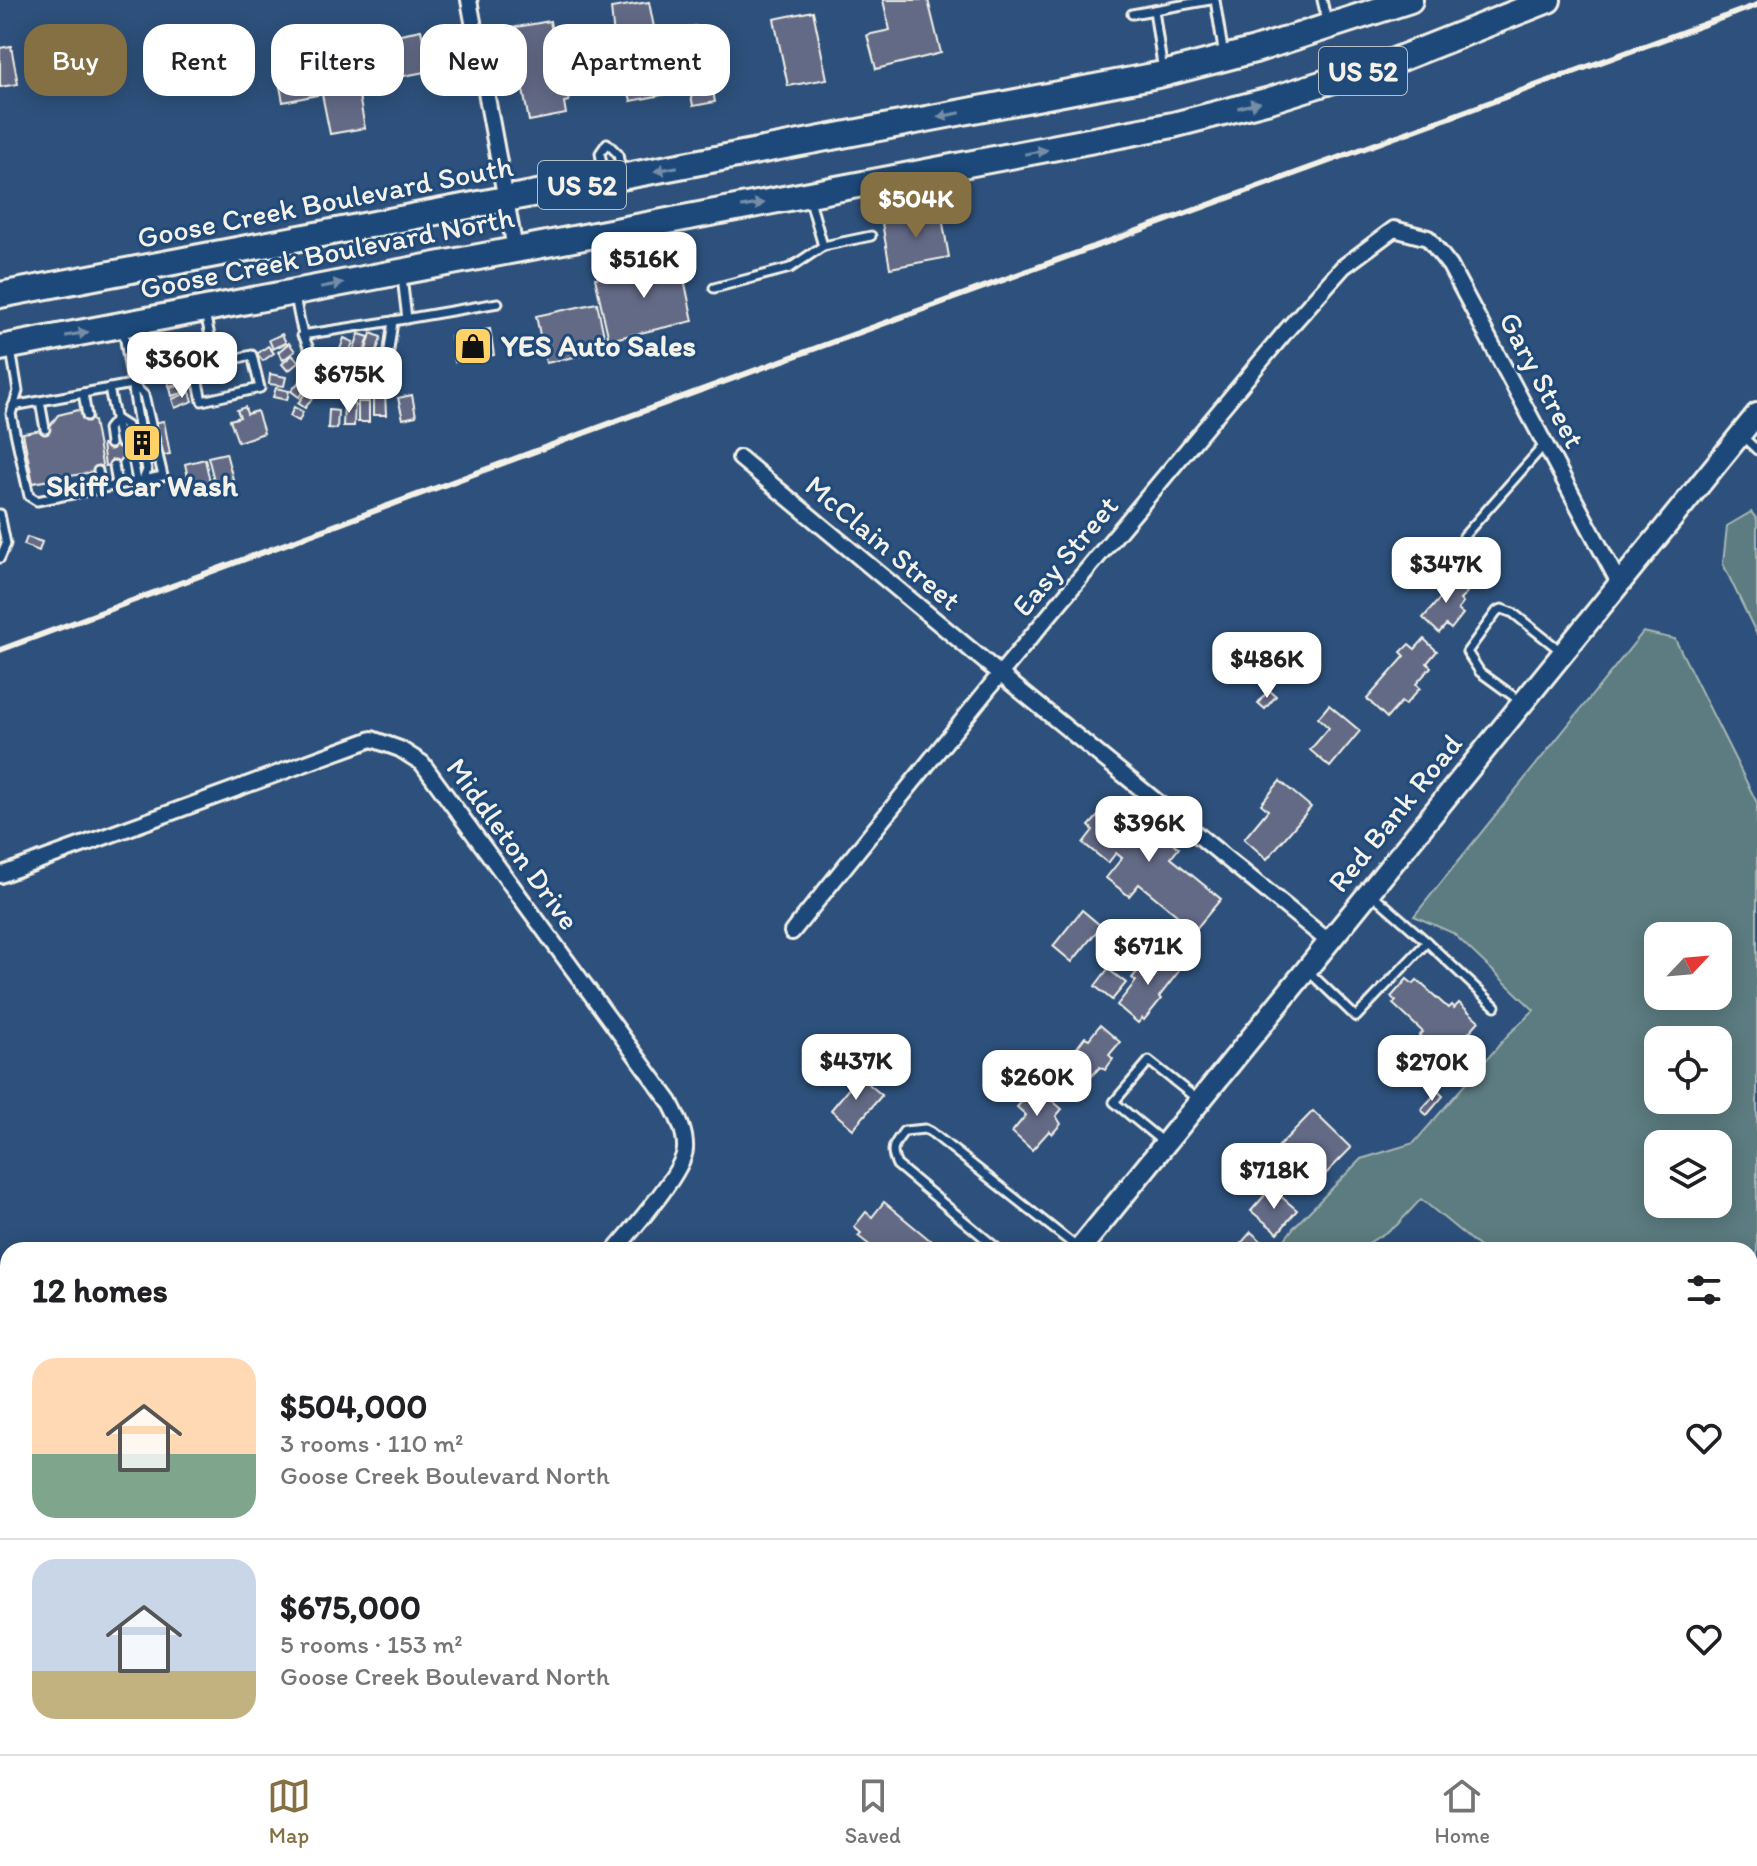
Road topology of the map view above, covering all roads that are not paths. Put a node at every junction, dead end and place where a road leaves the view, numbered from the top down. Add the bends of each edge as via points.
1 (469, 0) edge
2 (1213, 0) edge
3 (1322, 0) edge
4 (1410, 0) edge
5 (1548, 0) edge
6 (1176, 3) edge
7 (1154, 10) junction
8 (1132, 14) dead end
9 (1328, 27) junction
10 (1224, 58) junction
11 (1163, 74) junction
12 (809, 195) junction
13 (507, 200) junction
14 (1394, 229) joint
15 (871, 236) dead end
16 (823, 246) junction
17 (515, 249) junction
18 (401, 271) junction
19 (714, 288) dead end
20 (294, 293) junction
21 (0, 295) edge
22 (498, 303) dead end
23 (204, 311) junction
24 (407, 319) junction
25 (393, 321) junction
26 (123, 326) junction
27 (302, 335) junction
28 (5, 347) edge
29 (216, 363) junction
30 (132, 384) junction
31 (109, 388) junction
32 (83, 393) junction
33 (40, 401) junction
34 (13, 406) junction
35 (1757, 414) edge
36 (87, 416) dead end
37 (116, 419) junction
38 (45, 429) dead end
39 (1740, 435) junction
40 (141, 438) dead end
41 (129, 440) dead end
42 (120, 442) dead end
43 (1546, 443) junction
44 (110, 444) dead end
45 (1757, 450) edge
46 (740, 458) dead end
47 (145, 459) dead end
48 (133, 461) dead end
49 (124, 463) dead end
50 (114, 465) dead end
51 (98, 471) dead end
52 (55, 479) dead end
53 (140, 481) junction
54 (127, 483) junction
55 (117, 485) junction
56 (101, 488) junction
57 (58, 497) junction
58 (0, 514) edge
59 (1464, 536) dead end
60 (0, 558) edge
61 (1619, 583) junction
62 (1563, 653) junction
63 (1000, 674) junction
64 (1523, 703) junction
65 (0, 875) edge
66 (1369, 892) junction
67 (792, 932) dead end
68 (1328, 941) junction
69 (1427, 942) junction
70 (1305, 969) junction
71 (1495, 1006) dead end
72 (1199, 1101) junction
73 (1165, 1144) junction
74 (622, 1242) edge
75 (989, 1242) edge
76 (1070, 1242) edge
77 (1086, 1242) edge

1 - 13 street
2 - 6 lane
2 - 10 lane
3 - 9 lane
4 - 9 highway, Goose Creek Boulevard South / US 52
12 -> 5 highway, Goose Creek Boulevard North / US 52 via 1243,107 1394,61
6 - 7 lane
7 - 8 lane
7 - 11 lane
9 - 10 highway, Goose Creek Boulevard South / US 52
10 - 11 highway, Goose Creek Boulevard South / US 52
11 -> 13 highway, Goose Creek Boulevard South / US 52
12 - 16 lane
17 -> 12 highway, Goose Creek Boulevard North / US 52
13 - 17 street
13 - 21 highway, Goose Creek Boulevard South / US 52
14 - 43 street, Gary Street via 1428,238 1450,266
14 - 63 street, Easy Street via 1343,267
15 - 16 lane
16 - 19 lane via 790,268
17 - 18 highway, Goose Creek Boulevard North / US 52
20 -> 18 highway, Goose Creek Boulevard North / US 52
18 - 24 lane
20 - 23 highway, Goose Creek Boulevard North / US 52
20 - 27 lane
22 - 24 lane
23 - 26 highway, Goose Creek Boulevard North / US 52
23 - 29 lane
24 - 25 lane
25 - 27 lane
25 - 27 lane via 387,364 373,372 335,374 317,361
28 -> 26 highway, Goose Creek Boulevard North / US 52
26 - 30 lane
28 - 34 lane via 18,391
29 - 29 lane via 195,368 202,401 260,388 252,355
30 - 31 lane
30 - 40 lane
30 - 53 lane via 144,395 163,476
31 - 32 lane
31 - 37 lane
32 - 33 lane
32 - 36 lane
33 - 34 lane
33 - 38 lane
34 - 57 lane via 29,496 37,501
35 - 39 main road, Red Bank Road
37 - 41 lane via 127,426
37 - 42 lane
37 - 44 lane via 108,429
39 - 45 lane
39 - 61 main road, Red Bank Road
43 - 59 lane
43 - 61 street, Gary Street
46 - 63 street, McClain Street
47 - 53 lane via 147,470
48 - 53 lane
49 - 54 lane
50 - 55 lane
51 - 56 lane
52 - 57 lane
53 - 54 lane
54 - 55 lane
55 - 56 lane
56 - 57 lane
58 - 60 lane via 6,544
61 - 62 main road, Red Bank Road
62 - 64 main road, Red Bank Road
62 - 64 lane via 1513,613 1497,611 1467,652 1480,672
63 - 67 street, Easy Street
63 - 68 street, McClain Street
64 - 66 main road, Red Bank Road
65 - 74 street, Middleton Drive via 372,739 400,749 422,763 670,1102 682,1127 686,1151 659,1198
66 - 68 main road, Red Bank Road
66 - 69 lane
68 - 70 main road, Red Bank Road
69 - 70 lane via 1356,1017
69 - 71 lane
70 - 72 main road, Red Bank Road
72 - 73 main road, Red Bank Road
72 - 73 lane via 1149,1061 1114,1102
73 - 77 main road, Red Bank Road
75 - 76 lane via 897,1165 892,1146 904,1131 931,1132

